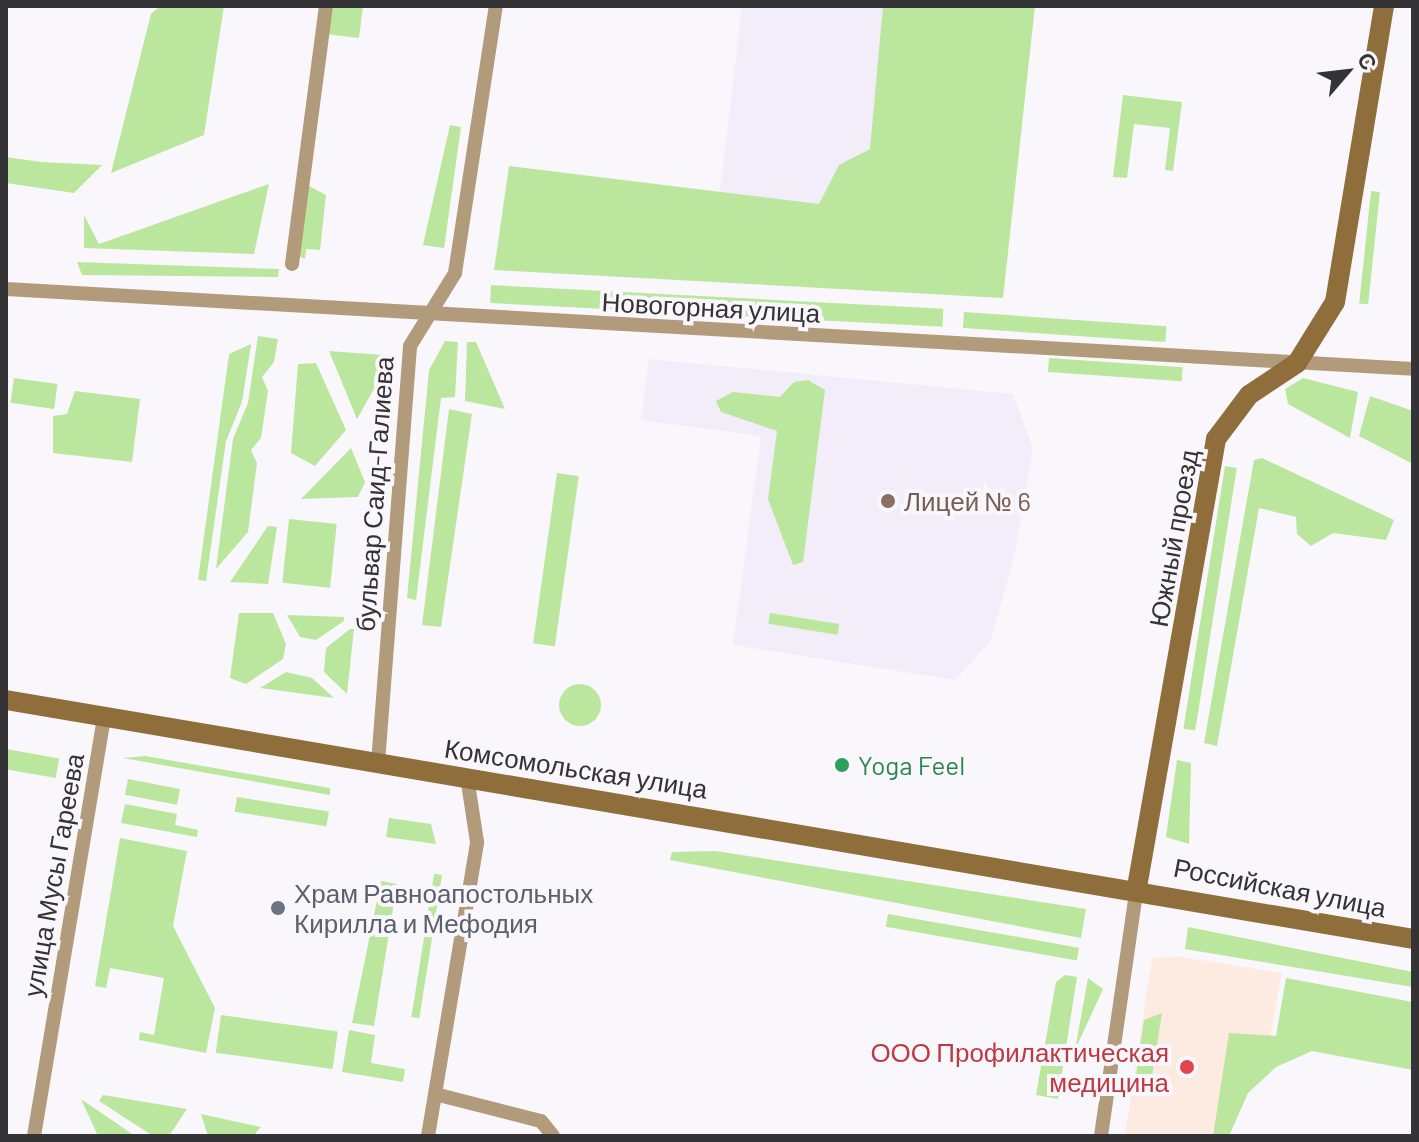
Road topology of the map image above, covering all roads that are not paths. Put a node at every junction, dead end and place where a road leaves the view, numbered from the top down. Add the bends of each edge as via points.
1 (326, 6) edge
2 (496, 6) edge
3 (1384, 6) edge
4 (292, 264) dead end
5 (6, 289) edge
6 (431, 316) junction
7 (1297, 363) junction
8 (1413, 369) edge
9 (6, 700) edge
10 (104, 717) junction
11 (378, 763) junction
12 (467, 777) junction
13 (1137, 887) junction
14 (1413, 939) edge
15 (435, 1094) junction
16 (34, 1136) edge
17 (428, 1136) edge
18 (553, 1136) edge
19 (1101, 1136) edge

1 - 4 street
2 - 6 street, бульвар Саид-Галиева via 455,273
3 - 7 main road, Южный проезд via 1339,286 1330,315
5 - 6 street, Новогорная улица
6 - 7 street, Новогорная улица
6 - 11 street, бульвар Саид-Галиева via 410,346
7 - 8 street, Новогорная улица
7 - 13 main road, Южный проезд via 1249,395 1216,439
9 - 10 main road, Комсомольская улица
10 - 11 main road, Комсомольская улица
10 - 16 street, улица Мусы Гареева
11 - 12 main road, Комсомольская улица
12 - 13 main road, Комсомольская улица
12 - 15 street via 477,842
13 - 14 main road, Российская улица
13 - 19 street
15 - 17 street
15 - 18 street via 541,1121

